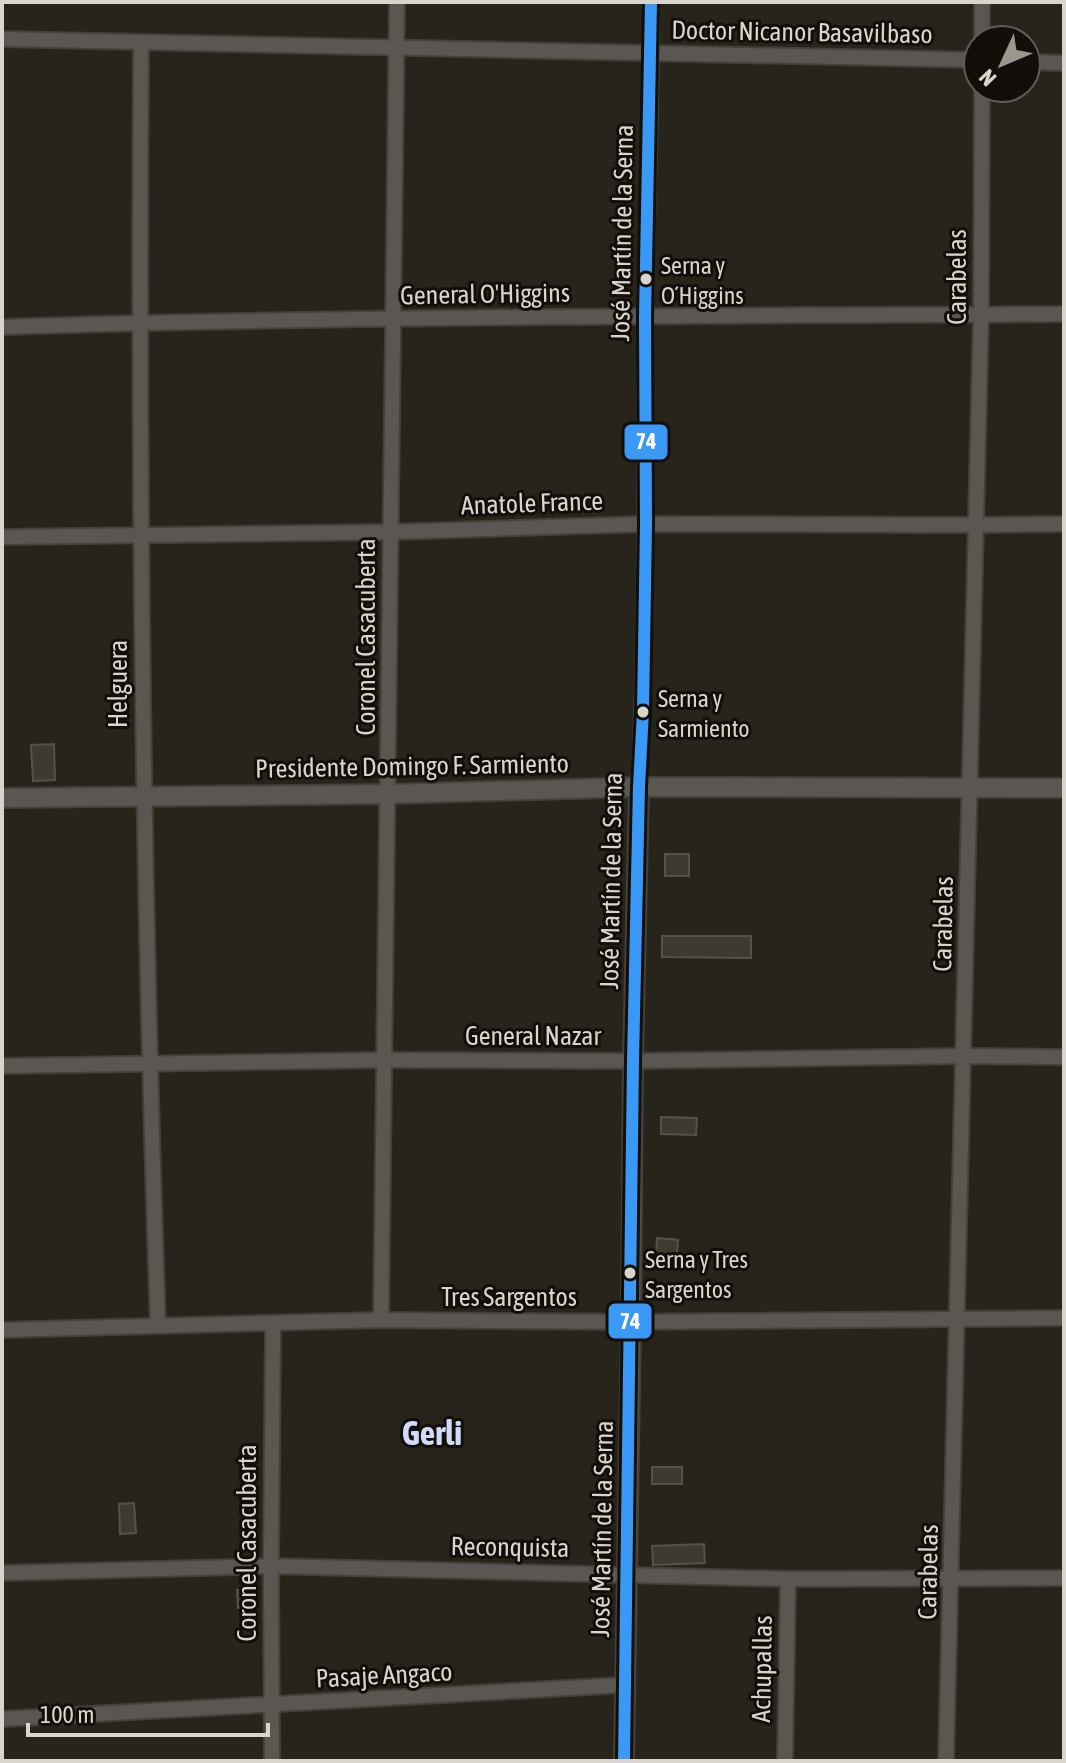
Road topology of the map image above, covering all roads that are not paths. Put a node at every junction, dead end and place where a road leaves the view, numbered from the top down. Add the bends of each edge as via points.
1 (397, 2) edge
2 (651, 2) edge
3 (982, 2) edge
4 (982, 24) edge
5 (2, 39) edge
6 (141, 42) junction
7 (397, 46) junction
8 (651, 53) junction
9 (962, 60) edge
10 (1042, 62) edge
11 (1064, 63) edge
12 (982, 104) edge
13 (981, 314) junction
14 (1064, 314) edge
15 (645, 317) junction
16 (393, 319) junction
17 (139, 322) junction
18 (2, 327) edge
19 (646, 524) junction
20 (1064, 524) edge
21 (976, 525) junction
22 (391, 532) junction
23 (141, 534) junction
24 (2, 537) edge
25 (639, 787) junction
26 (969, 788) junction
27 (1064, 788) edge
28 (389, 794) junction
29 (2, 798) edge
30 (143, 798) junction
31 (965, 1056) junction
32 (1064, 1057) edge
33 (385, 1060) junction
34 (633, 1061) junction
35 (148, 1064) junction
36 (2, 1066) edge
37 (958, 1318) junction
38 (1064, 1318) edge
39 (381, 1320) junction
40 (631, 1322) junction
41 (158, 1325) junction
42 (273, 1325) junction
43 (2, 1330) edge
44 (271, 1566) junction
45 (2, 1573) edge
46 (628, 1574) junction
47 (1064, 1578) edge
48 (788, 1579) junction
49 (952, 1580) junction
50 (624, 1685) junction
51 (271, 1705) junction
52 (2, 1719) edge
53 (272, 1761) edge
54 (624, 1761) edge
55 (785, 1761) edge
56 (946, 1761) edge

1 - 7 street, Coronel Casacuberta
2 - 8 street, José Martín de la Serna
3 - 4 street
5 - 6 street, Doctor Nicanor Basavilbaso
6 - 7 street, Doctor Nicanor Basavilbaso
6 - 17 street, Helguera
7 - 8 street, Doctor Nicanor Basavilbaso
7 - 16 street, Coronel Casacuberta
8 - 9 street, Doctor Nicanor Basavilbaso
8 - 15 street, José Martín de la Serna
10 - 11 street
12 - 13 street, Carabelas
13 - 14 street, General O'Higgins
13 - 15 street, General O'Higgins
13 - 21 street, Carabelas
15 - 16 street, General O'Higgins
15 - 19 street, José Martín de la Serna
16 - 17 street, General O'Higgins
16 - 22 street, Coronel Casacuberta
17 - 18 street, General O'Higgins
17 - 23 street, Helguera
19 - 21 street, Anatole France
19 - 22 street, Anatole France
19 - 25 street, José Martín de la Serna
20 - 21 street, Anatole France
21 - 26 street, Carabelas
22 - 23 street, Anatole France
22 - 28 street, Coronel Casacuberta
23 - 24 street, Anatole France
23 - 30 street, Helguera
25 - 26 street, Presidente Domingo F. Sarmiento
25 - 28 street, Presidente Domingo F. Sarmiento
25 - 34 street, José Martín de la Serna
26 - 27 street, Presidente Domingo F. Sarmiento
26 - 31 street, Carabelas
28 - 30 street, Presidente Domingo F. Sarmiento
28 - 33 street, Coronel Casacuberta
29 - 30 street, Presidente Domingo F. Sarmiento
30 - 35 street, Helguera
31 - 32 street, General Nazar
31 - 34 street, General Nazar
31 - 37 street, Carabelas
33 - 34 street, General Nazar
33 - 35 street, General Nazar
33 - 39 street, Coronel Casacuberta
34 - 40 street, José Martín de la Serna
35 - 36 street, General Nazar
35 - 41 street, Helguera
37 - 38 street, Tres Sargentos
37 - 40 street, Tres Sargentos
37 - 49 street, Carabelas
39 - 40 street, Tres Sargentos
39 - 42 street, Tres Sargentos
40 - 46 street, José Martín de la Serna
41 - 42 street, Tres Sargentos
41 - 43 street, Tres Sargentos
42 - 44 street, Coronel Casacuberta
44 - 45 street, Reconquista
44 - 46 street, Reconquista
44 - 51 street, Coronel Casacuberta
46 - 48 street, Reconquista
46 - 50 street, José Martín de la Serna
47 - 49 street, Reconquista
48 - 49 street, Reconquista
48 - 55 street, Achupallas
49 - 56 street, Carabelas
50 - 51 street, Pasaje Angaco
50 - 54 street, José Martín de la Serna
51 - 52 street, Pasaje Angaco
51 - 53 street, Coronel Casacuberta

